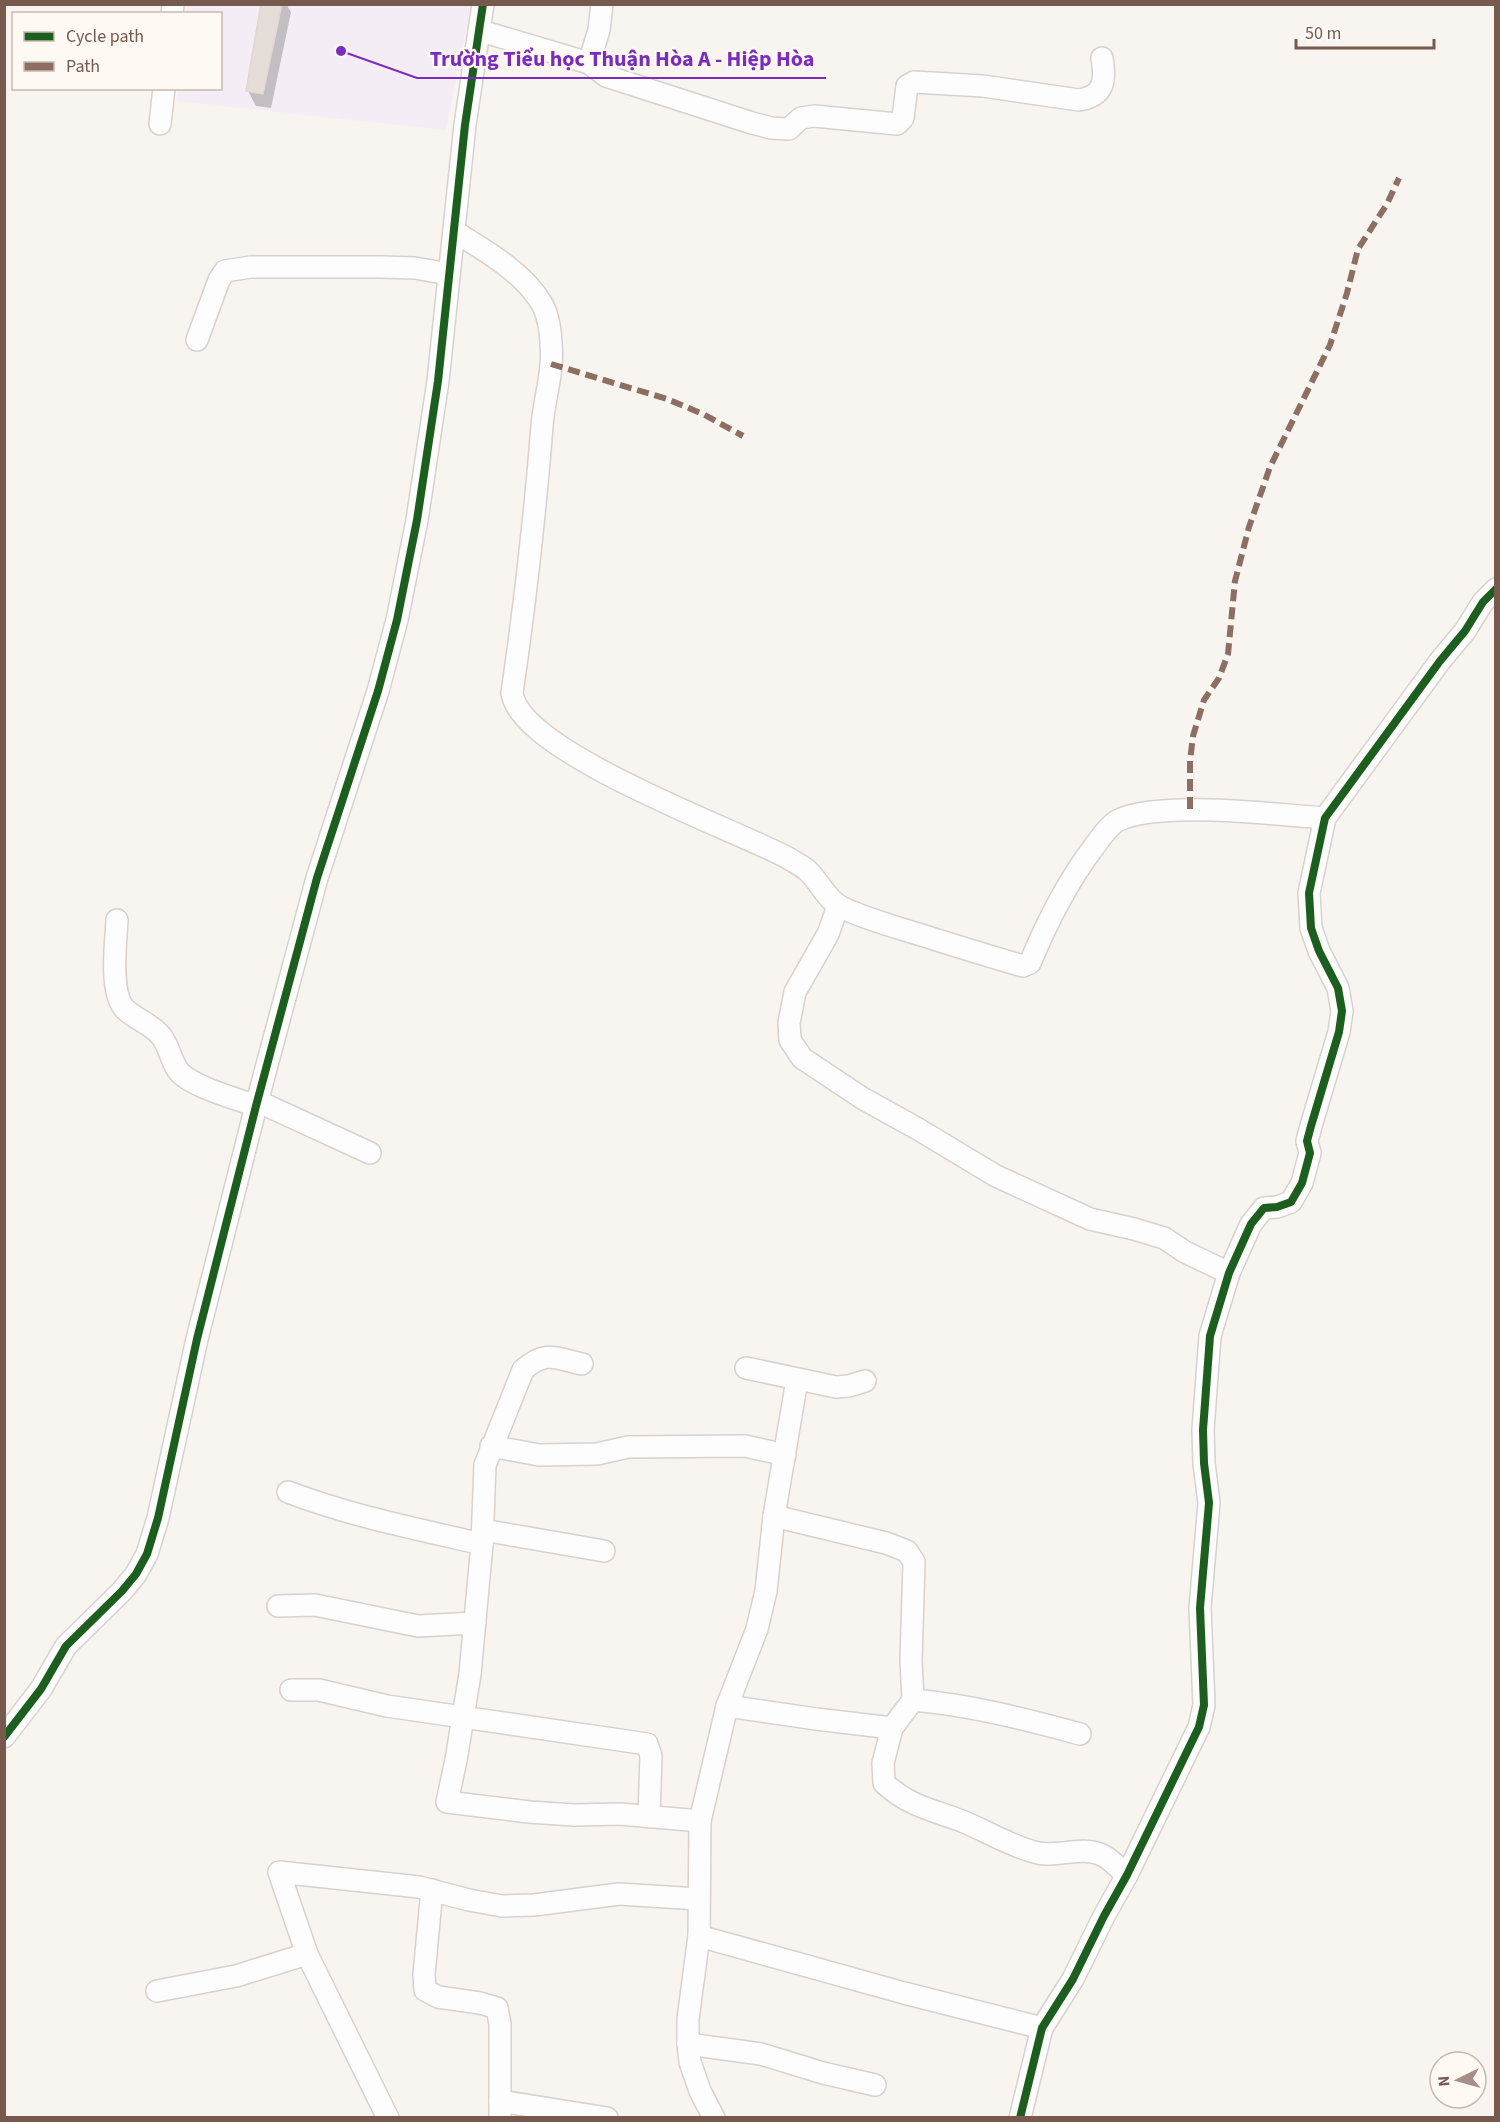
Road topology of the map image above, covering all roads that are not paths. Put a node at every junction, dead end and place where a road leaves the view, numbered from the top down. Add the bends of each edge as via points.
1 (483, 4) edge
2 (602, 4) edge
3 (481, 31) junction
4 (1102, 58) dead end
5 (589, 63) junction
6 (164, 90) edge
7 (160, 124) dead end
8 (455, 232) junction
9 (449, 274) junction
10 (197, 340) dead end
11 (1496, 590) edge
12 (1325, 818) junction
13 (838, 906) junction
14 (117, 920) dead end
15 (257, 1104) junction
16 (370, 1152) dead end
17 (1228, 1273) junction
18 (582, 1364) dead end
19 (746, 1368) dead end
20 (796, 1380) junction
21 (865, 1381) dead end
22 (491, 1446) junction
23 (785, 1455) junction
24 (288, 1492) dead end
25 (774, 1516) junction
26 (482, 1537) junction
27 (604, 1551) dead end
28 (278, 1606) dead end
29 (475, 1623) junction
30 (291, 1690) dead end
31 (913, 1700) junction
32 (727, 1706) junction
33 (463, 1718) junction
34 (892, 1728) junction
35 (1080, 1734) dead end
36 (4, 1737) edge
37 (650, 1817) junction
38 (700, 1821) junction
39 (1127, 1875) junction
40 (432, 1890) junction
41 (698, 1899) junction
42 (699, 1936) junction
43 (307, 1954) junction
44 (157, 1991) dead end
45 (1042, 2028) junction
46 (688, 2044) junction
47 (875, 2085) dead end
48 (500, 2109) edge
49 (579, 2115) edge
50 (388, 2118) edge
51 (607, 2118) edge
52 (714, 2118) edge
53 (1020, 2118) edge

1 - 3 street
2 - 5 street
3 - 5 street
3 - 8 street via 465,125
4 - 5 street via 1105,72 1101,90 1092,98 1079,100 983,86 914,82 907,86 903,118 897,124 814,116 801,118 789,129 752,123 606,76
6 - 7 street
8 - 9 street
8 - 13 street via 493,255 535,295 544,306 551,343 513,702 535,728 587,763 807,870
9 - 10 street via 380,267 251,267 225,271
9 - 15 street via 438,381 397,620 317,878
11 - 12 street
12 - 13 street via 1190,809 1144,813 1117,821 1074,874 1030,963 1023,966
12 - 17 street via 1309,893 1311,928 1338,988 1342,1011 1339,1032 1307,1141 1310,1153 1302,1183 1291,1202 1264,1208 1251,1224
13 - 17 street via 828,934 795,992 789,1040 802,1058 996,1176 1090,1220 1164,1238
14 - 15 street via 115,971 117,998 123,1008 162,1036 181,1074 200,1085
15 - 16 street
15 - 36 street via 199,1328 147,1554 122,1591 66,1646 41,1689
17 - 39 street via 1210,1336 1205,1385 1204,1463 1209,1503 1200,1608 1204,1705 1199,1727
18 - 22 street via 547,1356 534,1360 523,1370
19 - 20 street
20 - 21 street via 836,1387
20 - 23 street
22 - 23 street via 539,1455 597,1454 627,1447 745,1446
22 - 26 street via 484,1465
23 - 25 street
24 - 26 street via 330,1507
25 - 31 street via 907,1551 914,1562
25 - 32 street via 759,1620
26 - 27 street
26 - 29 street
28 - 29 street via 315,1605 418,1626
29 - 33 street
30 - 33 street via 319,1690
31 - 34 street
31 - 35 street via 1000,1713
32 - 34 street
32 - 38 street
33 - 37 street via 647,1744 651,1756
33 - 37 street via 447,1802 529,1812
34 - 39 street via 883,1763 884,1784 897,1795 1034,1852 1052,1855 1089,1851 1103,1856
37 - 38 street
38 - 41 street
39 - 45 street via 1073,1979
40 - 41 street via 502,1906 619,1894
40 - 43 street via 279,1872
40 - 48 street via 425,1990 438,1997 496,2008 500,2024
41 - 42 street
42 - 45 street
42 - 46 street
43 - 44 street via 236,1976
43 - 50 street
45 - 53 street
46 - 47 street via 761,2054
46 - 52 street via 700,2091
48 - 49 street
49 - 51 street

